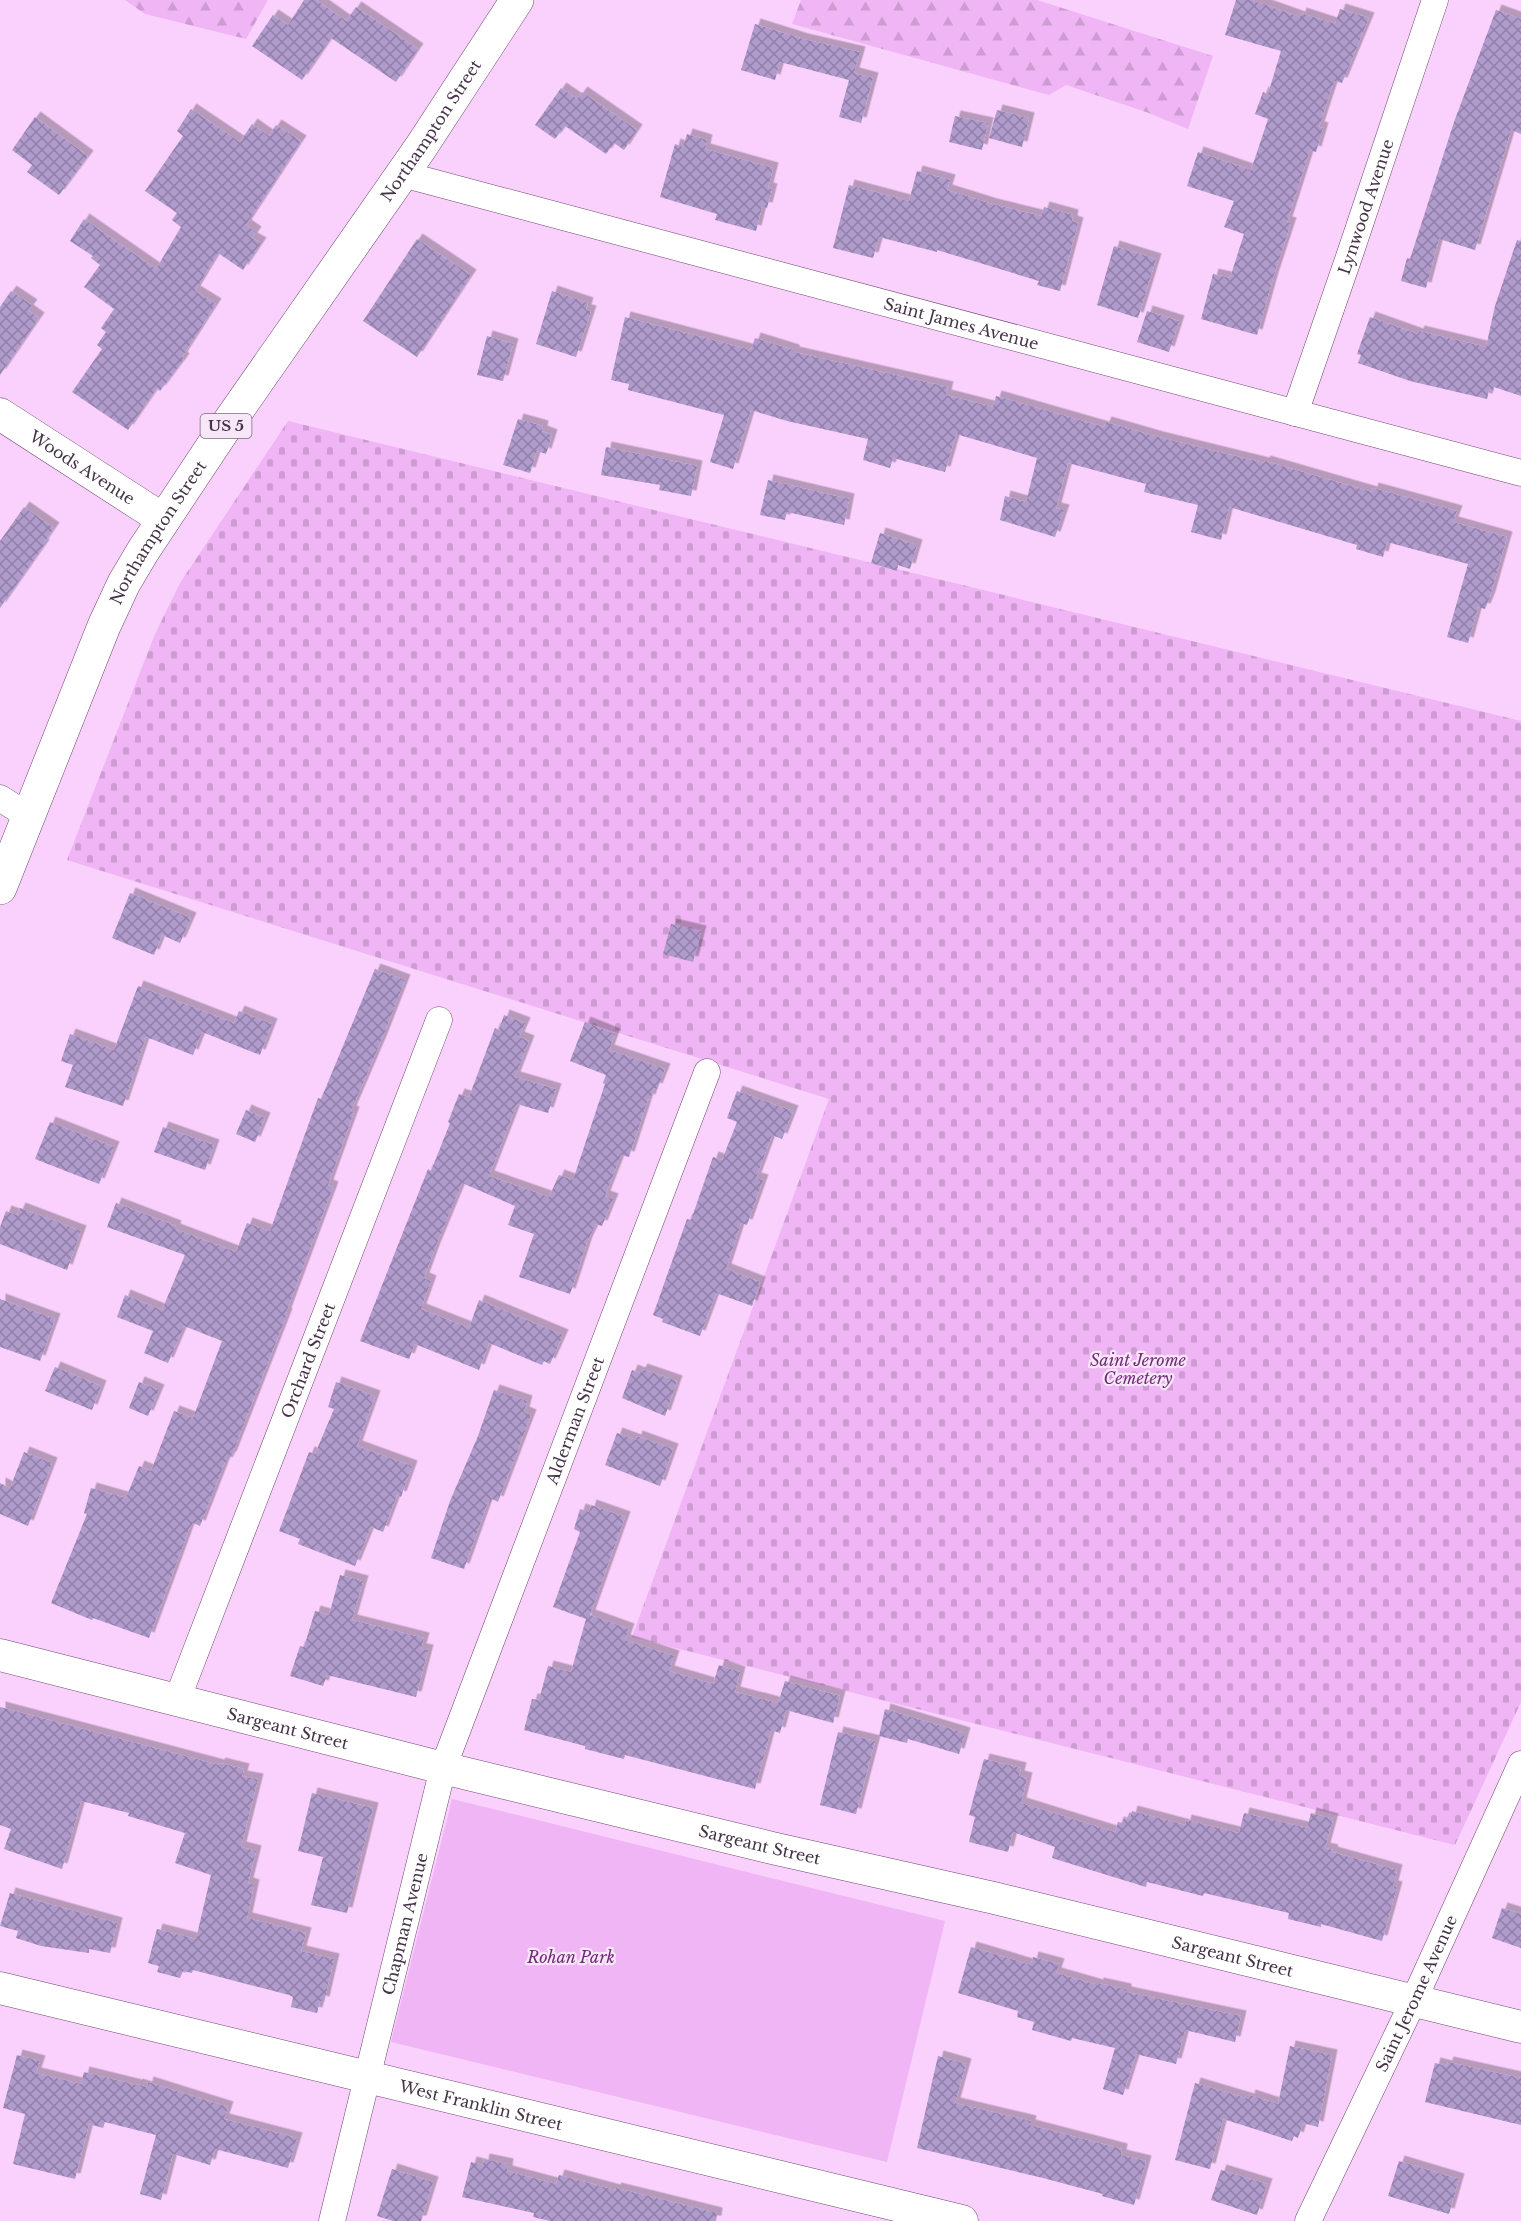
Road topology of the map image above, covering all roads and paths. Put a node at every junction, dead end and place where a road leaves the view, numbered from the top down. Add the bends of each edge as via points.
1 (517, 0) edge
2 (1435, 0) edge
3 (402, 174) junction
4 (1295, 413) junction
5 (0, 414) edge
6 (1521, 473) edge
7 (164, 520) junction
8 (0, 798) edge
9 (28, 816) junction
10 (0, 888) edge
11 (439, 1020) dead end
12 (707, 1072) dead end
13 (0, 1655) edge
14 (177, 1700) junction
15 (1521, 1764) edge
16 (443, 1768) junction
17 (0, 1988) edge
18 (1413, 2002) junction
19 (1521, 2027) edge
20 (366, 2079) junction
21 (332, 2221) edge
22 (962, 2221) edge
23 (1308, 2221) edge

1 - 3 main road, Northampton Street / US 5
2 - 4 street, Lynwood Avenue
3 - 4 street, Saint James Avenue
3 - 7 main road, Northampton Street / US 5
4 - 6 street, Saint James Avenue
5 - 7 street, Woods Avenue
7 - 9 main road, Northampton Street / US 5 via 114,603
8 - 9 street
9 - 10 main road, Northampton Street / US 5
11 - 14 street, Orchard Street
12 - 16 street, Alderman Street
13 - 14 street, Sargeant Street
14 - 16 street, Sargeant Street
15 - 18 street, Saint Jerome Avenue
16 - 18 street, Sargeant Street
16 - 20 street, Chapman Avenue
17 - 20 street, West Franklin Street
18 - 19 street, Sargeant Street
18 - 23 street, Saint Jerome Avenue
20 - 21 street, Chapman Avenue
20 - 22 street, West Franklin Street

